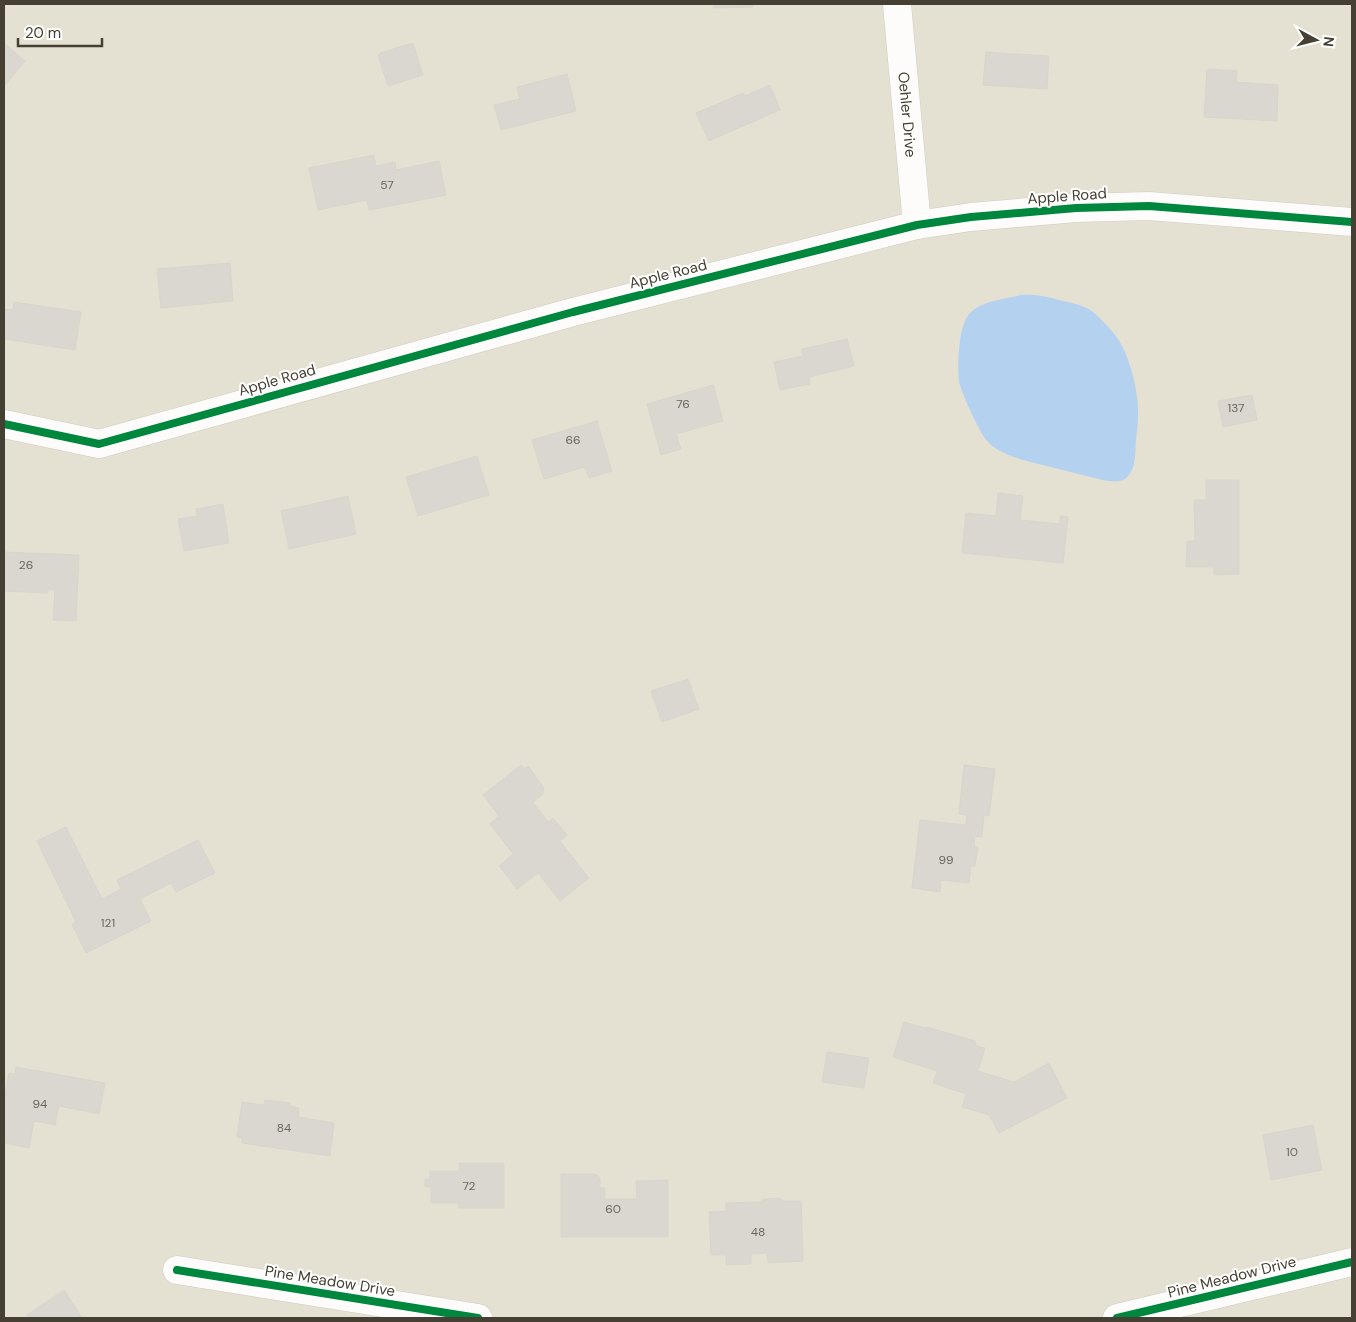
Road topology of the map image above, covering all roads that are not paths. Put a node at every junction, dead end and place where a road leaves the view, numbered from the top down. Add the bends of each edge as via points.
1 (897, 4) edge
2 (1352, 222) edge
3 (917, 225) junction
4 (4, 424) edge
5 (1352, 1262) edge
6 (177, 1270) dead end
7 (478, 1318) edge
8 (1118, 1318) edge

1 - 3 street, Oehler Drive
2 - 3 street, Apple Road via 1149,206 1076,208
3 - 4 street, Apple Road via 563,315 99,444
5 - 8 street, Pine Meadow Drive
6 - 7 street, Pine Meadow Drive

